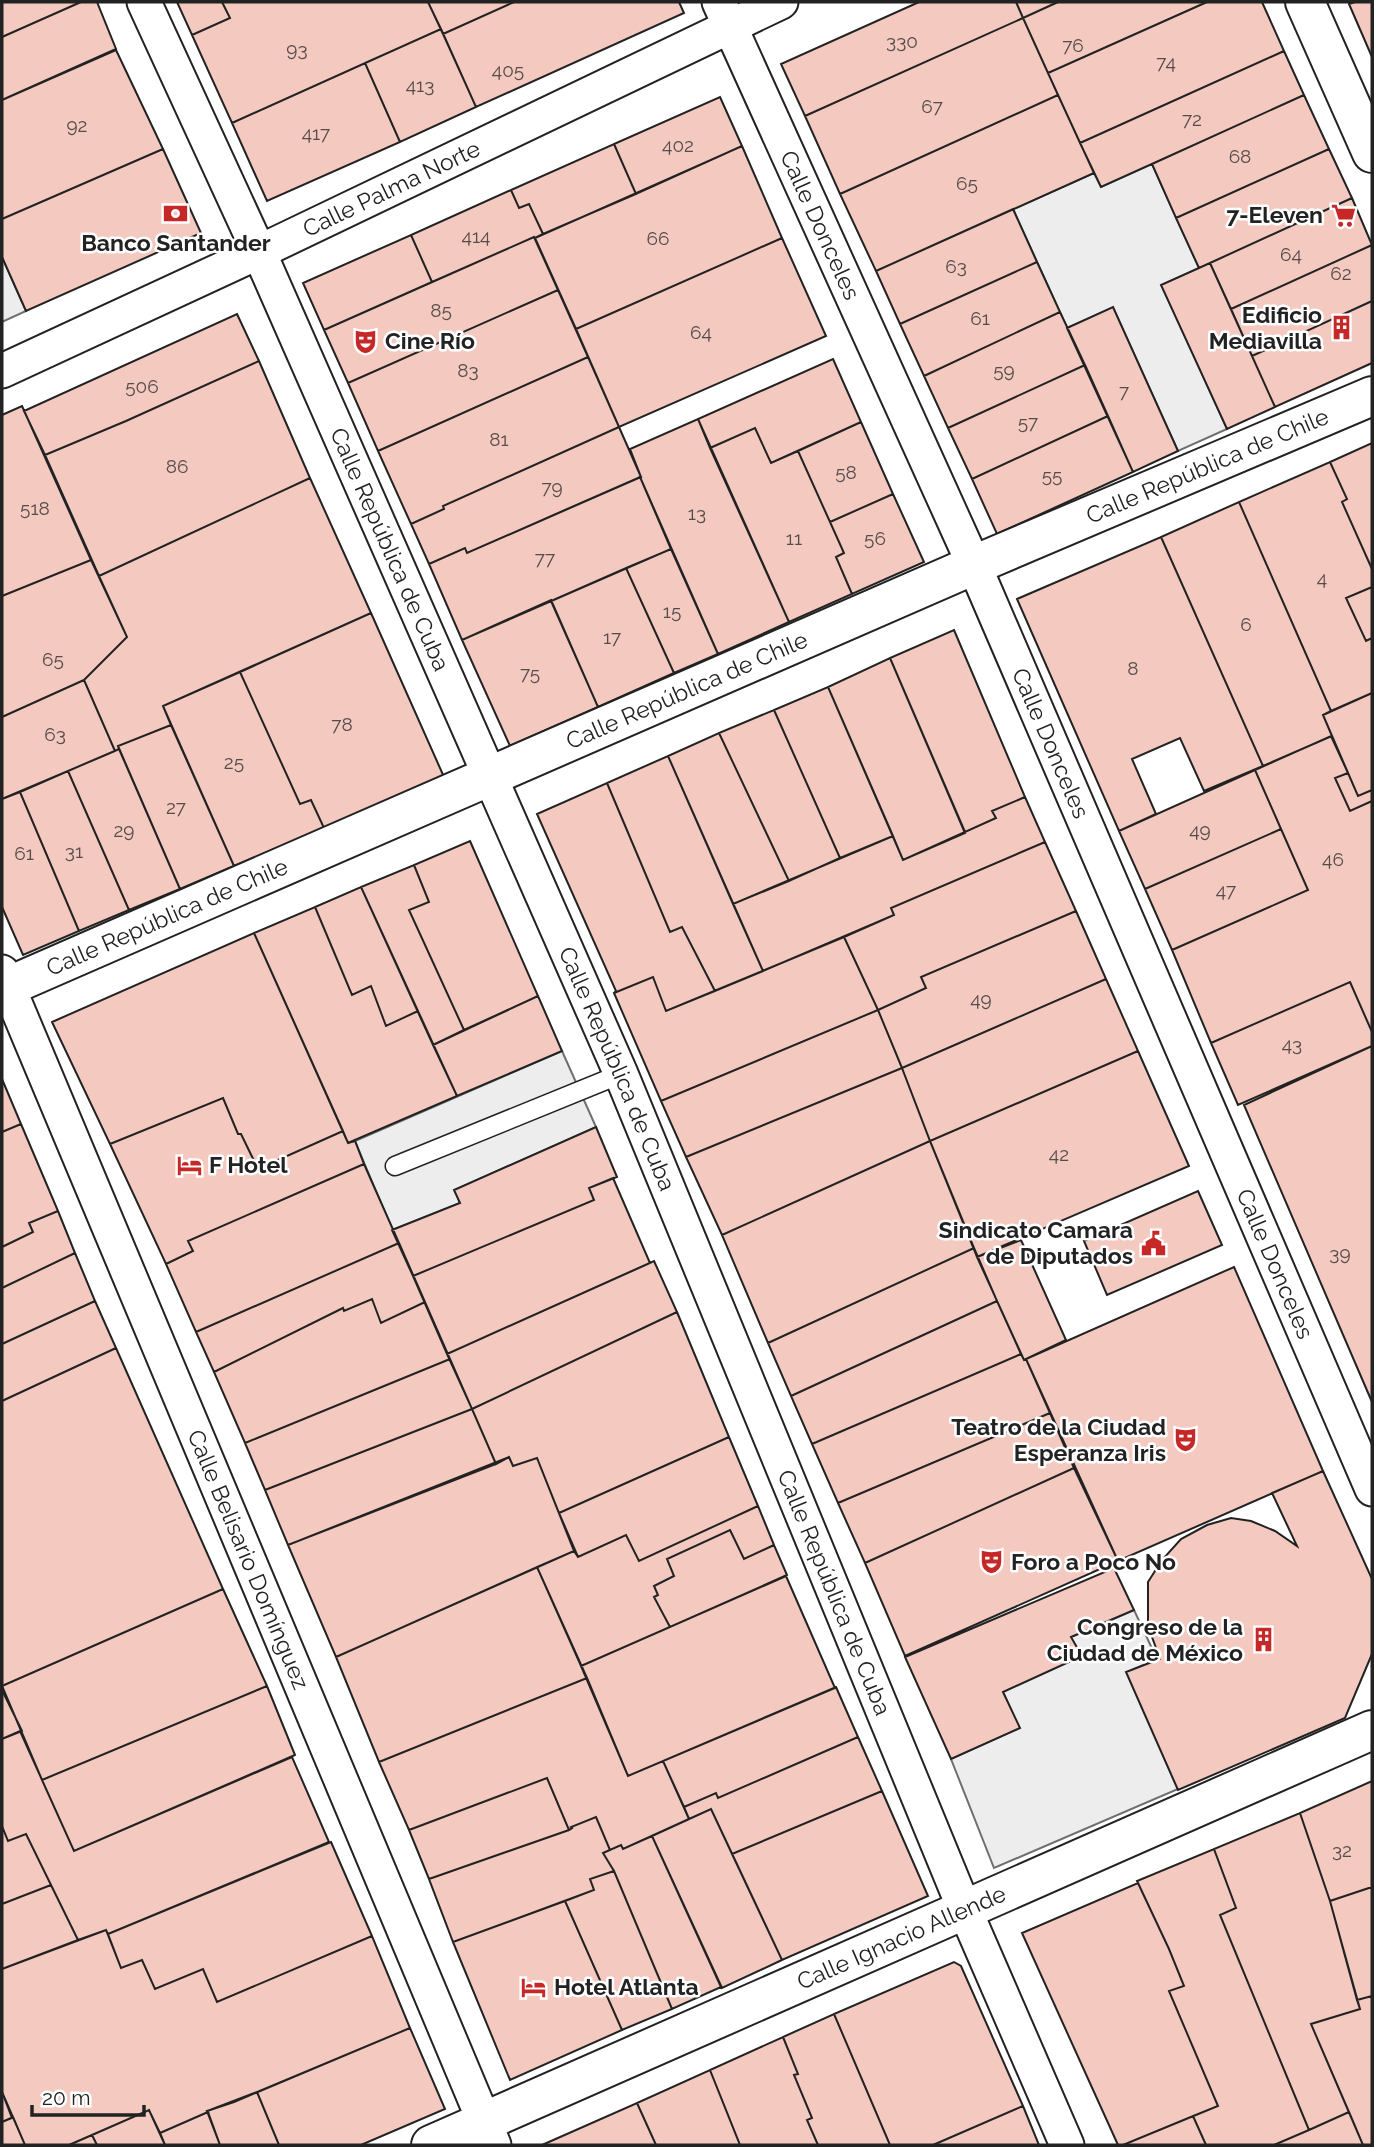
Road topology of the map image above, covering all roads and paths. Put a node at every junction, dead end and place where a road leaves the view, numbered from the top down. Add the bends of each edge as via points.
1 (144, 2) edge
2 (781, 2) edge
3 (1305, 2) edge
4 (724, 14) edge
5 (1372, 153) edge
6 (259, 252) junction
7 (2, 370) edge
8 (1372, 396) edge
9 (974, 565) junction
10 (489, 776) junction
11 (4, 982) edge
12 (621, 1074) junction
13 (395, 1166) dead end
14 (1372, 1489) edge
15 (1372, 1730) edge
16 (964, 1908) junction
17 (489, 2134) edge
18 (431, 2145) edge
19 (1067, 2145) edge

1 - 6 street, Calle República de Cuba
2 - 4 street, Calle Palma Norte
3 - 5 street
4 - 6 street, Calle Palma Norte
4 - 9 street, Calle Donceles
6 - 7 street, Calle Palma Norte
6 - 10 street, Calle República de Cuba
8 - 9 street, Calle República de Chile
9 - 10 street, Calle República de Chile
9 - 14 street, Calle Donceles
10 - 11 street, Calle República de Chile
10 - 12 street, Calle República de Cuba
11 - 17 street, Calle Belisario Domínguez
12 - 13 lane
12 - 16 street, Calle República de Cuba
15 - 16 street, Calle Ignacio Allende
16 - 17 street, Calle Ignacio Allende
16 - 19 street, Calle República de Cuba
17 - 18 street, Calle Ignacio Allende

